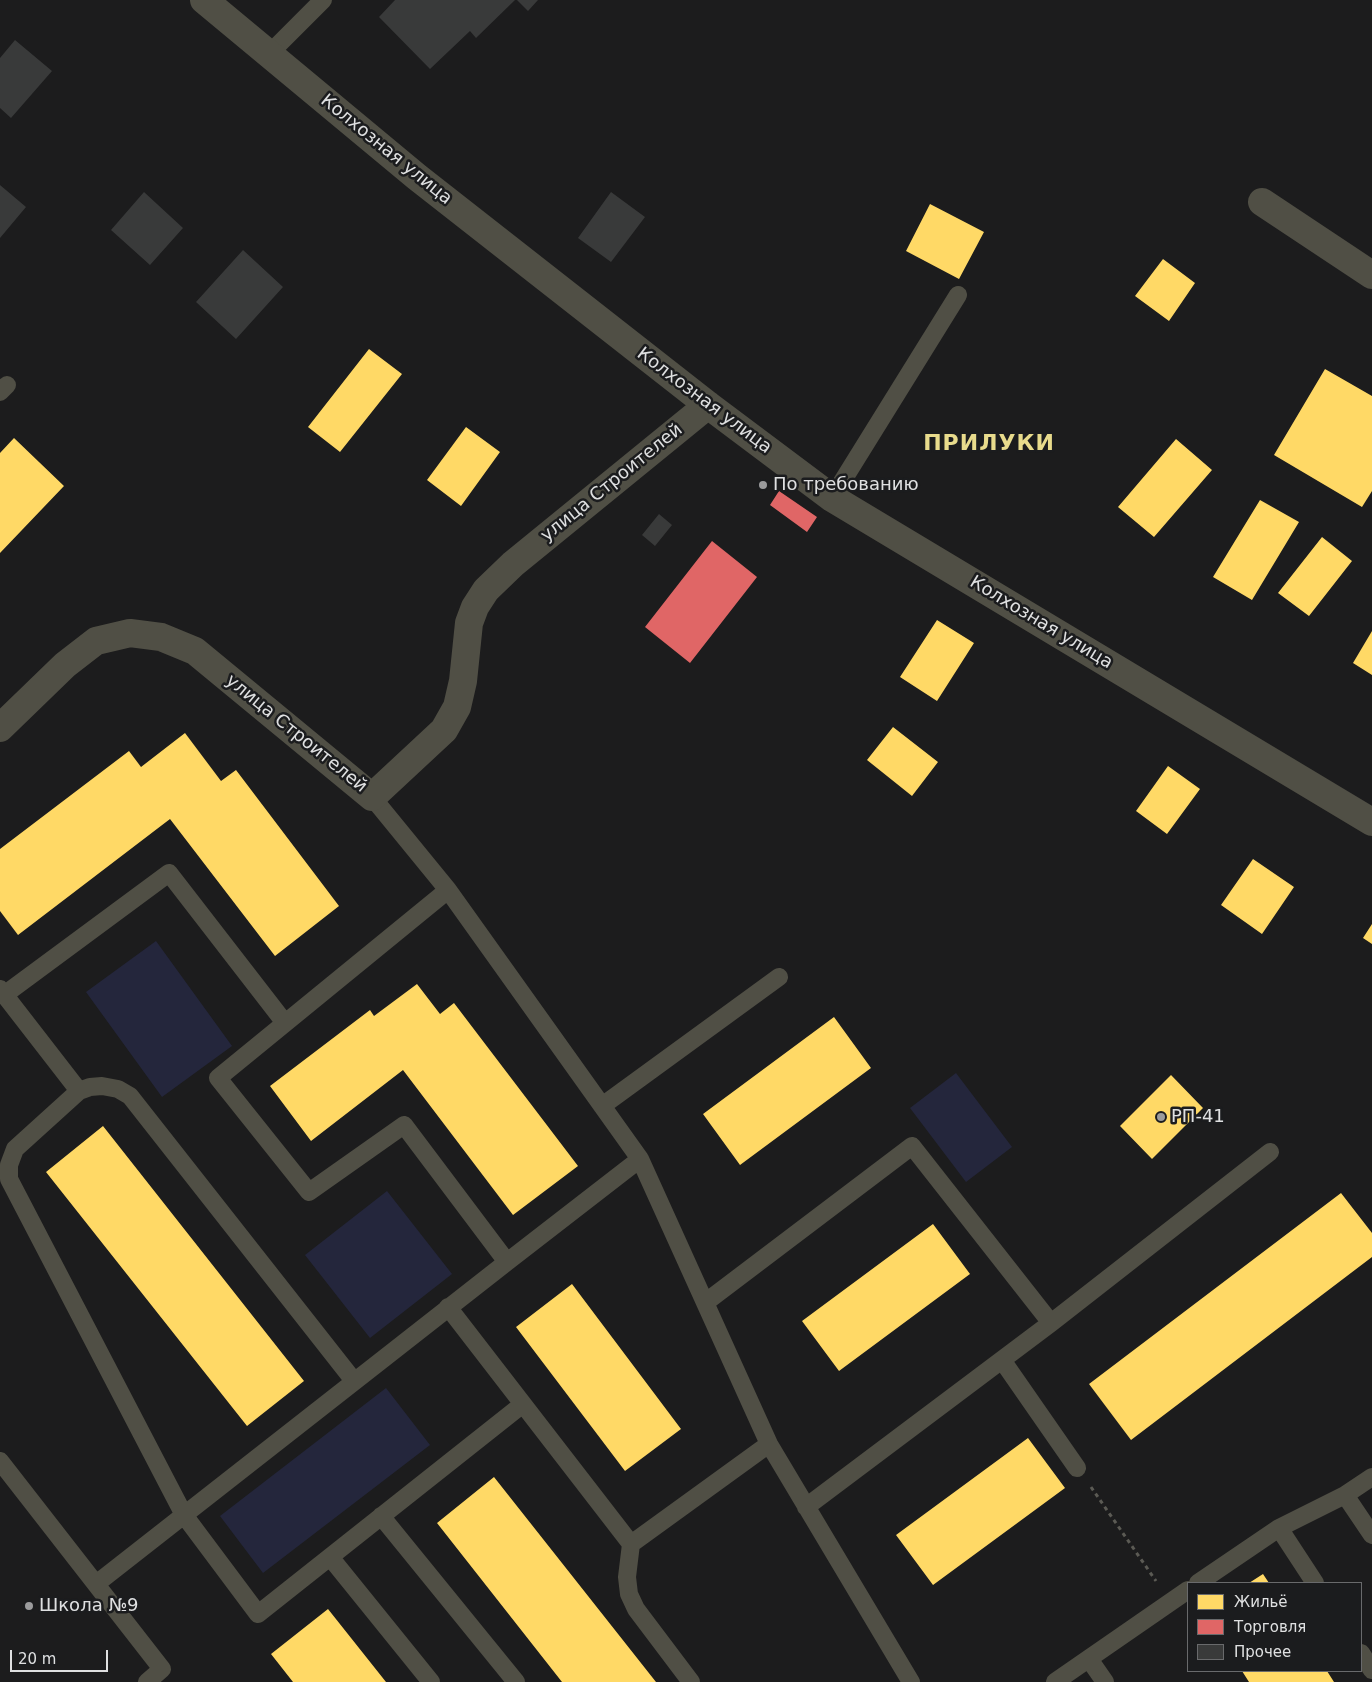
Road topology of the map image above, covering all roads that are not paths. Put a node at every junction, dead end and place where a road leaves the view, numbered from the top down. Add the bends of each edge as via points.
1 (204, 0) edge
2 (323, 0) edge
3 (269, 54) junction
4 (1262, 202) dead end
5 (1372, 275) edge
6 (958, 296) dead end
7 (708, 405) junction
8 (832, 498) junction
9 (0, 728) edge
10 (372, 797) junction
11 (1372, 822) edge
12 (448, 890) junction
13 (779, 977) dead end
14 (2, 992) edge
15 (285, 1023) junction
16 (79, 1091) junction
17 (602, 1106) junction
18 (1270, 1152) dead end
19 (640, 1159) junction
20 (507, 1262) junction
21 (706, 1302) junction
22 (448, 1307) junction
23 (1051, 1323) junction
24 (1002, 1360) junction
25 (354, 1381) junction
26 (523, 1404) junction
27 (769, 1444) junction
28 (0, 1460) edge
29 (1077, 1468) road end
30 (1372, 1477) edge
31 (1345, 1495) junction
32 (806, 1507) junction
33 (184, 1515) junction
34 (381, 1516) junction
35 (1278, 1528) junction
36 (1372, 1535) edge
37 (631, 1544) junction
38 (330, 1557) junction
39 (1199, 1582) edge
40 (1314, 1582) edge
41 (96, 1584) junction
42 (1187, 1591) edge
43 (1362, 1655) edge
44 (1089, 1659) junction
45 (1372, 1670) edge
46 (147, 1682) edge
47 (431, 1682) edge
48 (516, 1682) edge
49 (691, 1682) edge
50 (911, 1682) edge
51 (1055, 1682) edge
52 (1105, 1682) edge

1 - 3 street, Колхозная улица
2 - 3 lane
3 - 7 street, Колхозная улица via 417,177
4 - 5 street
6 - 8 lane
7 - 8 street, Колхозная улица
7 - 10 street, улица Строителей via 513,564 486,590 468,624 463,681 457,707 444,730
8 - 11 street, Колхозная улица
9 - 10 street, улица Строителей via 65,665 96,641 130,633 161,637 195,651
10 - 12 lane
12 - 15 lane
12 - 17 lane
13 - 17 lane
14 - 15 lane via 169,873
14 - 16 lane
15 - 20 lane via 218,1078 309,1192 404,1125
16 - 25 lane via 102,1086 118,1089 130,1096
16 - 33 lane via 15,1149 9,1165 9,1179
17 - 19 lane
18 - 23 lane
19 - 20 lane
19 - 21 lane
20 - 22 lane
21 - 23 lane via 912,1146
21 - 27 lane
22 - 25 lane
22 - 26 lane
23 - 24 lane
24 - 29 lane
24 - 32 lane
25 - 33 lane
26 - 34 lane
26 - 37 lane
27 - 32 lane
27 - 37 lane
28 - 41 lane
30 - 31 lane
31 - 35 lane
31 - 36 lane
32 - 50 lane
33 - 38 lane via 258,1614
33 - 41 lane
34 - 38 lane
34 - 48 lane
35 - 39 lane
35 - 40 lane
37 - 49 lane via 627,1577 629,1594 636,1609
38 - 47 lane
41 - 46 lane via 162,1669
42 - 44 lane
43 - 45 lane
44 - 51 lane
44 - 52 lane

